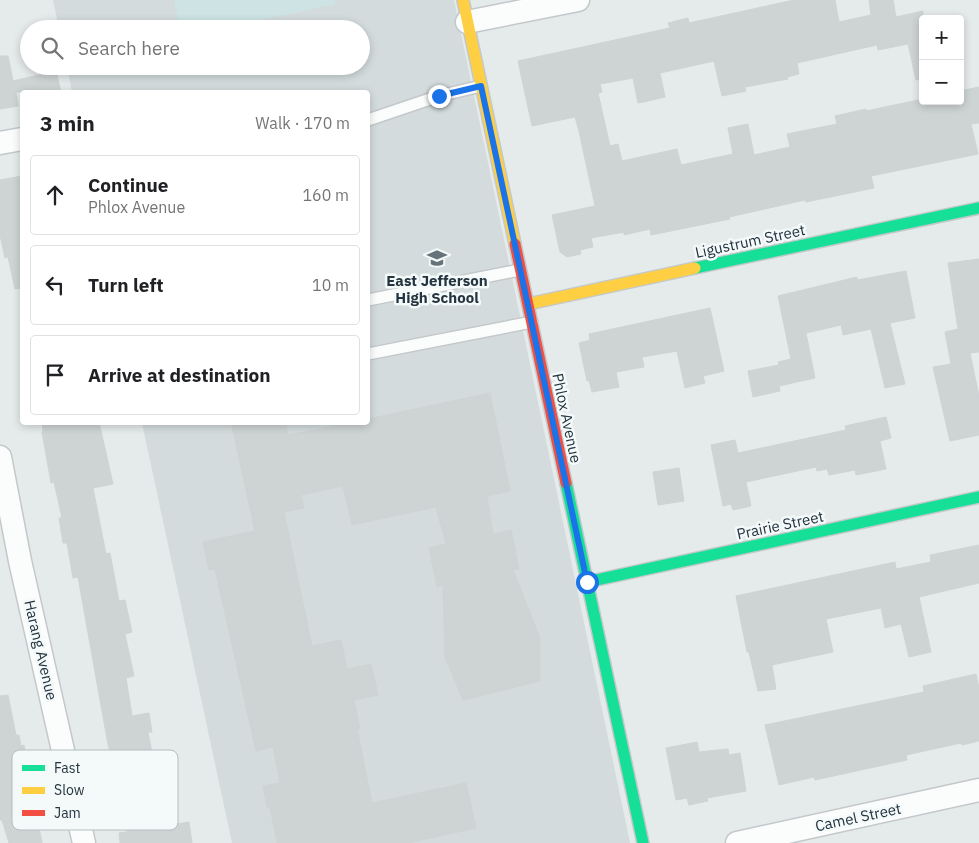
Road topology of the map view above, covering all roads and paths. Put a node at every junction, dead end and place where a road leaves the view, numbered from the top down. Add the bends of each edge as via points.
1 (463, 0) edge
2 (578, 0) edge
3 (467, 22) junction
4 (481, 86) junction
5 (370, 119) edge
6 (20, 139) edge
7 (0, 143) edge
8 (979, 208) edge
9 (520, 270) junction
10 (370, 300) edge
11 (528, 304) junction
12 (532, 322) junction
13 (370, 354) edge
14 (0, 457) edge
15 (979, 497) edge
16 (587, 582) junction
17 (63, 750) edge
18 (979, 790) edge
19 (81, 830) edge
20 (84, 843) edge
21 (643, 843) edge
22 (737, 843) edge

1 - 3 street, Phlox Avenue
2 - 3 street
3 - 4 street, Phlox Avenue
4 - 5 lane
4 - 9 street, Phlox Avenue
6 - 7 street
8 - 11 street, Ligustrum Street
9 - 10 lane
9 - 11 street, Phlox Avenue
11 - 12 street, Phlox Avenue
12 - 13 lane
12 - 16 street, Phlox Avenue
14 - 17 street, Harang Avenue
15 - 16 street, Prairie Street
16 - 21 street, Phlox Avenue
18 - 22 street, Camel Street
19 - 20 street, Harang Avenue

